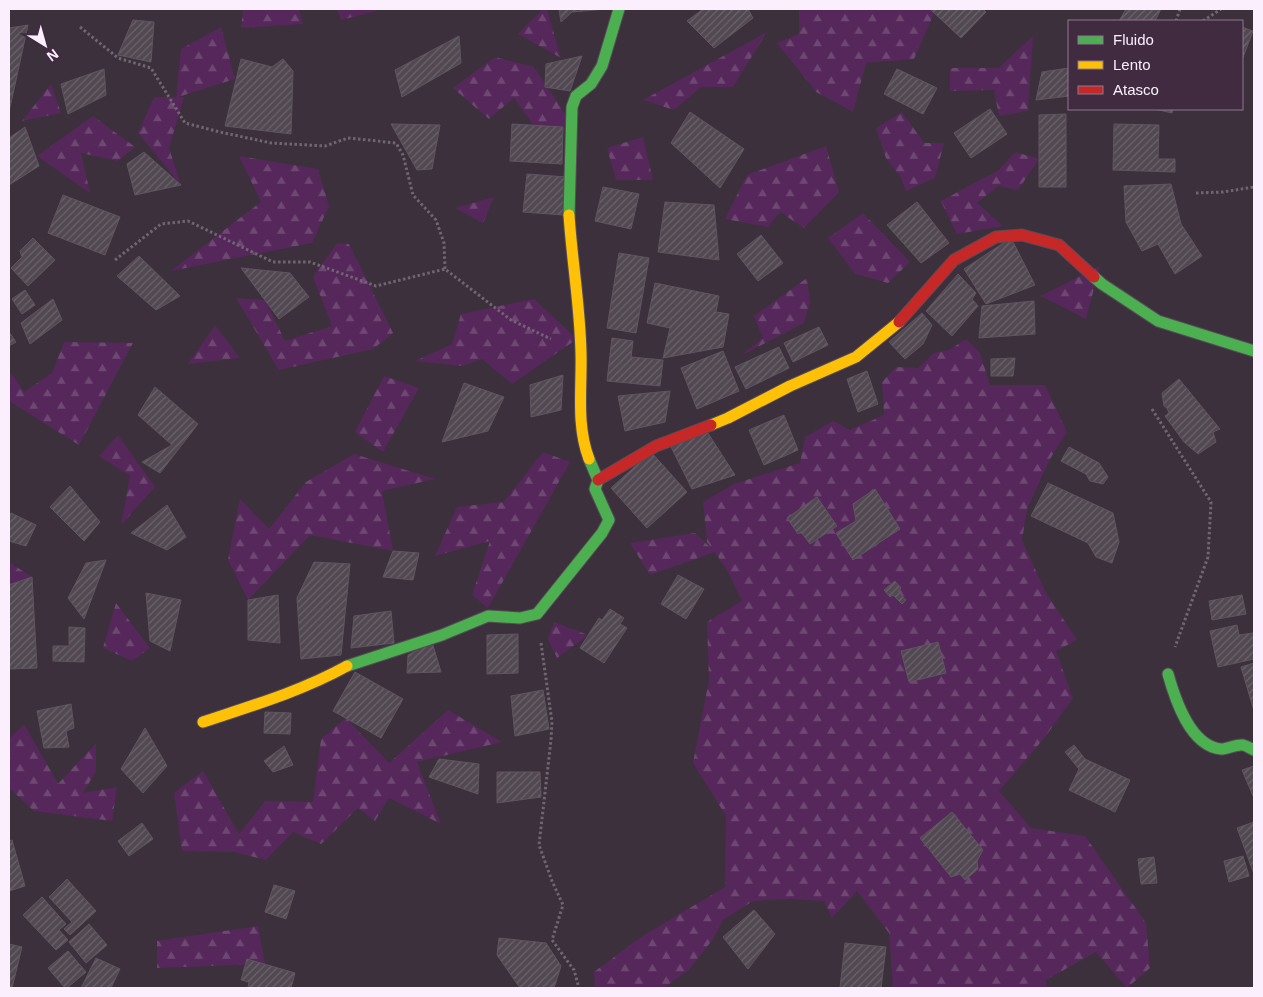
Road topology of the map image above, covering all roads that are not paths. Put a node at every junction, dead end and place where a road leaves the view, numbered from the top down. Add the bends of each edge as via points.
1 (619, 9) edge
2 (1254, 351) edge
3 (598, 480) junction
4 (1168, 674) road end
5 (203, 722) dead end
6 (1254, 750) edge

1 - 3 street via 602,66 590,84 576,96 572,107 568,208 578,298 580,419 586,450
2 - 3 street via 1158,321 1102,284 1058,245 1022,234 996,237 954,260 897,325 856,357 728,418 656,446
3 - 5 street via 595,489 609,520 537,614 520,618 488,616 350,664 330,676 277,697
4 - 6 street via 1176,701 1192,730 1207,746 1222,749 1244,745

